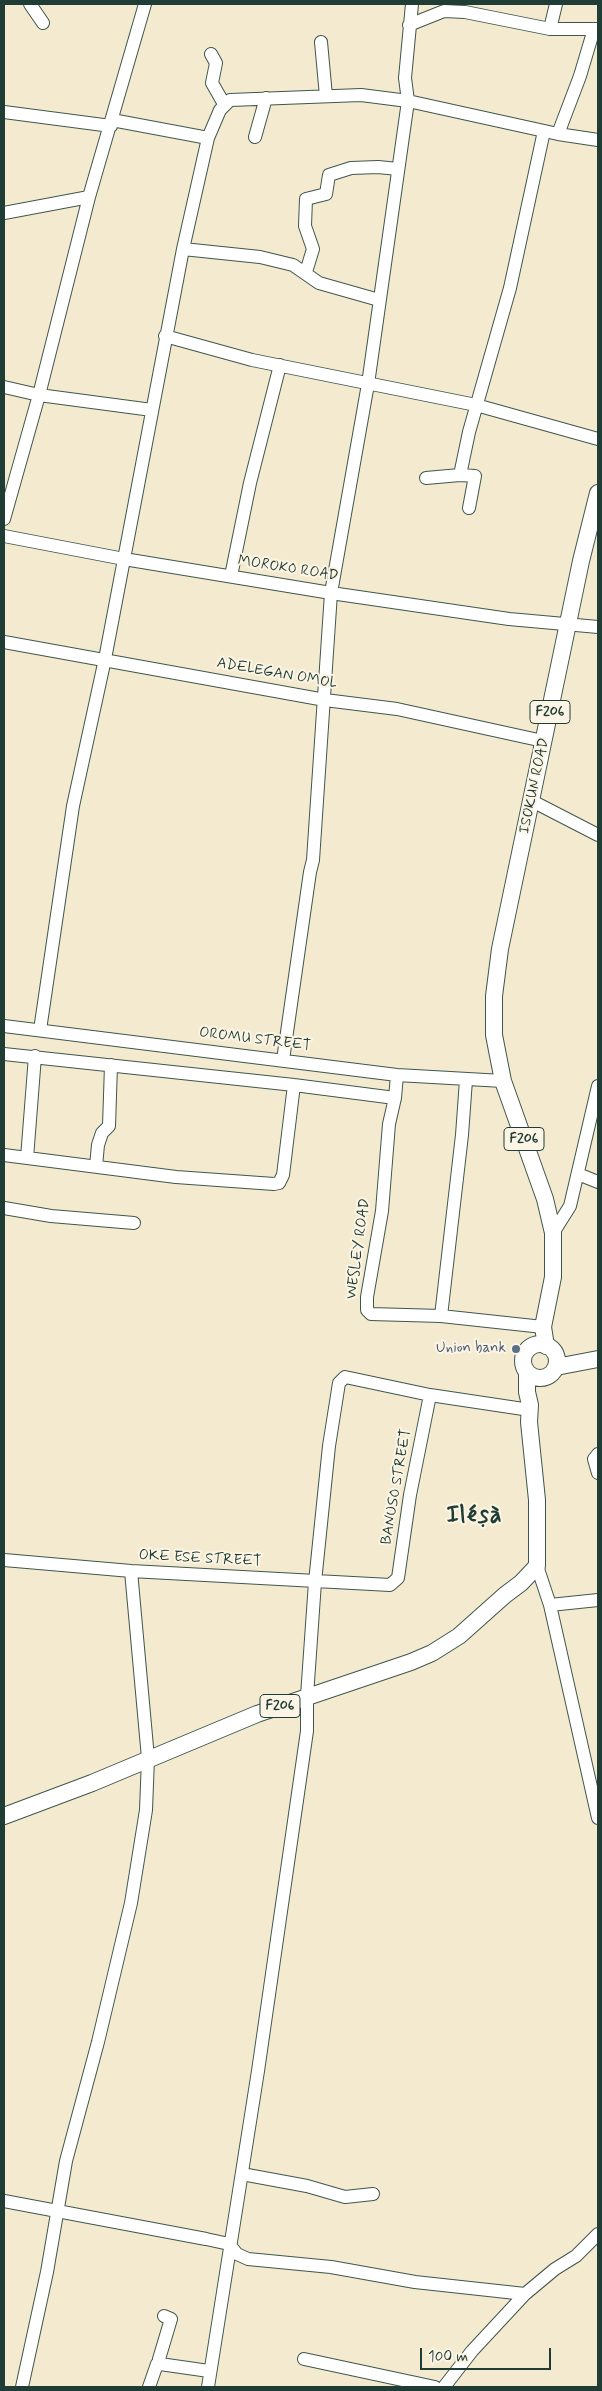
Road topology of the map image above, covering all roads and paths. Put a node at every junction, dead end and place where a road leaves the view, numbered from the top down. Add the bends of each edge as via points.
1 (30, 4) edge
2 (144, 4) edge
3 (412, 4) edge
4 (556, 4) edge
5 (43, 23) dead end
6 (409, 25) junction
7 (550, 29) junction
8 (596, 29) edge
9 (321, 42) dead end
10 (211, 54) dead end
11 (326, 96) junction
12 (266, 98) junction
13 (408, 100) junction
14 (224, 104) junction
15 (4, 112) edge
16 (112, 123) junction
17 (544, 131) junction
18 (558, 134) junction
19 (255, 137) dead end
20 (208, 138) junction
21 (598, 140) edge
22 (398, 169) junction
23 (90, 197) junction
24 (4, 213) edge
25 (183, 249) junction
26 (306, 272) junction
27 (379, 300) junction
28 (166, 336) junction
29 (280, 365) junction
30 (368, 384) junction
31 (4, 387) edge
32 (39, 395) junction
33 (476, 404) junction
34 (152, 410) junction
35 (598, 439) edge
36 (460, 475) junction
37 (426, 478) dead end
38 (598, 494) edge
39 (470, 508) dead end
40 (4, 519) edge
41 (4, 536) edge
42 (124, 559) junction
43 (231, 576) junction
44 (331, 593) junction
45 (569, 624) junction
46 (598, 626) edge
47 (4, 642) edge
48 (105, 659) junction
49 (325, 700) junction
50 (543, 742) junction
51 (532, 801) junction
52 (598, 835) edge
53 (4, 1026) edge
54 (40, 1030) junction
55 (4, 1054) edge
56 (35, 1056) junction
57 (282, 1060) junction
58 (111, 1065) junction
59 (397, 1075) junction
60 (466, 1080) junction
61 (503, 1081) junction
62 (294, 1085) junction
63 (598, 1086) edge
64 (395, 1098) junction
65 (4, 1155) edge
66 (27, 1158) junction
67 (96, 1166) junction
68 (578, 1174) junction
69 (598, 1182) edge
70 (4, 1208) edge
71 (134, 1223) dead end
72 (553, 1233) junction
73 (441, 1316) junction
74 (543, 1327) junction
75 (529, 1348) junction
76 (550, 1348) junction
77 (596, 1359) edge
78 (551, 1371) junction
79 (527, 1372) junction
80 (430, 1395) junction
81 (530, 1407) junction
82 (598, 1454) edge
83 (598, 1473) edge
84 (4, 1560) edge
85 (537, 1566) junction
86 (131, 1572) junction
87 (315, 1582) junction
88 (394, 1583) joint
89 (598, 1600) edge
90 (550, 1605) junction
91 (307, 1696) junction
92 (148, 1758) junction
93 (597, 1812) edge
94 (4, 1816) edge
95 (242, 2174) junction
96 (373, 2194) dead end
97 (4, 2201) edge
98 (58, 2210) junction
99 (598, 2234) edge
100 (229, 2244) junction
101 (525, 2294) junction
102 (164, 2316) dead end
103 (304, 2360) dead end
104 (159, 2362) junction
105 (209, 2372) junction
106 (22, 2387) edge
107 (149, 2387) edge
108 (208, 2387) edge
109 (435, 2387) edge
110 (444, 2387) edge

1 - 5 street
2 - 16 street
3 - 6 street
4 - 7 street
6 - 7 street via 444,12 465,12
6 - 13 street via 405,78
7 - 8 street
8 - 18 street
9 - 11 street
10 - 14 street via 216,63 212,83
11 - 12 street
11 - 13 street via 361,95
12 - 14 street via 230,100
12 - 19 street
13 - 17 street
13 - 22 street
14 - 20 street
15 - 16 street via 35,118
16 - 20 street
16 - 23 street
17 - 18 street
17 - 33 street via 510,288
18 - 21 street
20 - 25 street
22 - 26 street via 350,168 328,175 326,194 306,199 305,226 313,249
22 - 27 street
23 - 24 street
23 - 32 street
25 - 26 street via 260,258 293,265
25 - 28 street
26 - 27 street via 319,283
27 - 30 street
28 - 29 street
28 - 34 street
29 - 30 street
29 - 43 street via 250,483
30 - 33 street
30 - 44 street
31 - 32 street
32 - 34 street
32 - 40 street
33 - 35 street
33 - 36 street
34 - 42 street
36 - 37 street
36 - 39 street via 475,476
38 - 45 main road, ISOKUN ROAD / F206
41 - 42 street, MOROKO ROAD
42 - 43 street, MOROKO ROAD
42 - 48 street
43 - 44 street, MOROKO ROAD
44 - 45 street, MOROKO ROAD via 509,619
44 - 49 street
45 - 46 street, MOROKO ROAD
45 - 50 main road, ISOKUN ROAD / F206
47 - 48 street, ADELEGAN OMOL
48 - 49 street, ADELEGAN OMOL
48 - 54 street via 73,806
49 - 50 street, ADELEGAN OMOL via 397,709
49 - 57 street via 312,866
50 - 51 main road, ISOKUN ROAD / F206
51 - 52 street
51 - 61 main road, ISOKUN ROAD / F206 via 500,949 493,1016
53 - 54 street, OROMU STREET
54 - 57 street, OROMU STREET
55 - 56 street
56 - 58 street
56 - 66 street
57 - 59 street, OROMU STREET
58 - 62 street
58 - 67 street via 109,1126 102,1133 98,1145
59 - 60 street, OROMU STREET
59 - 64 street, WESLEY ROAD
60 - 61 street, OROMU STREET
60 - 73 street
61 - 72 main road, F206 via 545,1198
62 - 64 street
62 - 67 street via 283,1175 279,1183 227,1182
63 - 68 street
64 - 73 street, WESLEY ROAD via 389,1124 382,1211 367,1310 371,1314
65 - 66 street
66 - 67 street
68 - 69 street
68 - 72 street via 570,1206
70 - 71 street via 51,1216
72 - 74 main road, F206 via 553,1277
73 - 74 street, WESLEY ROAD
74 - 75 main road, F206
74 - 76 main road, F206
75 - 76 main road via 538,1344
75 - 79 main road, F206 via 523,1358
76 - 77 main road
76 - 78 main road, F206 via 557,1360
77 - 78 main road
78 - 79 main road via 534,1377
78 - 81 main road
79 - 81 main road, F206
80 - 81 street
80 - 87 street via 346,1377 339,1383 328,1446
80 - 88 street, BANUSO STREET via 398,1578
81 - 85 main road, F206 via 537,1500
82 - 83 street via 594,1459
84 - 86 street, OKE ESE STREET
85 - 90 street
85 - 91 main road, F206 via 521,1584 459,1636 432,1653 380,1674
86 - 87 street, OKE ESE STREET
86 - 92 street
87 - 88 street, OKE ESE STREET
87 - 91 street
89 - 90 street
90 - 93 street
91 - 92 main road, F206
91 - 95 street via 307,1731
92 - 94 main road, F206
92 - 98 street via 146,1810 131,1904 66,2161
95 - 96 street via 346,2197
95 - 100 street
97 - 98 street
98 - 100 street
98 - 106 street
99 - 101 street via 576,2256
100 - 101 street via 237,2254 248,2259
100 - 105 street
101 - 110 street via 472,2351
102 - 104 street via 171,2319
103 - 109 street
104 - 105 street
104 - 107 street
105 - 108 street

